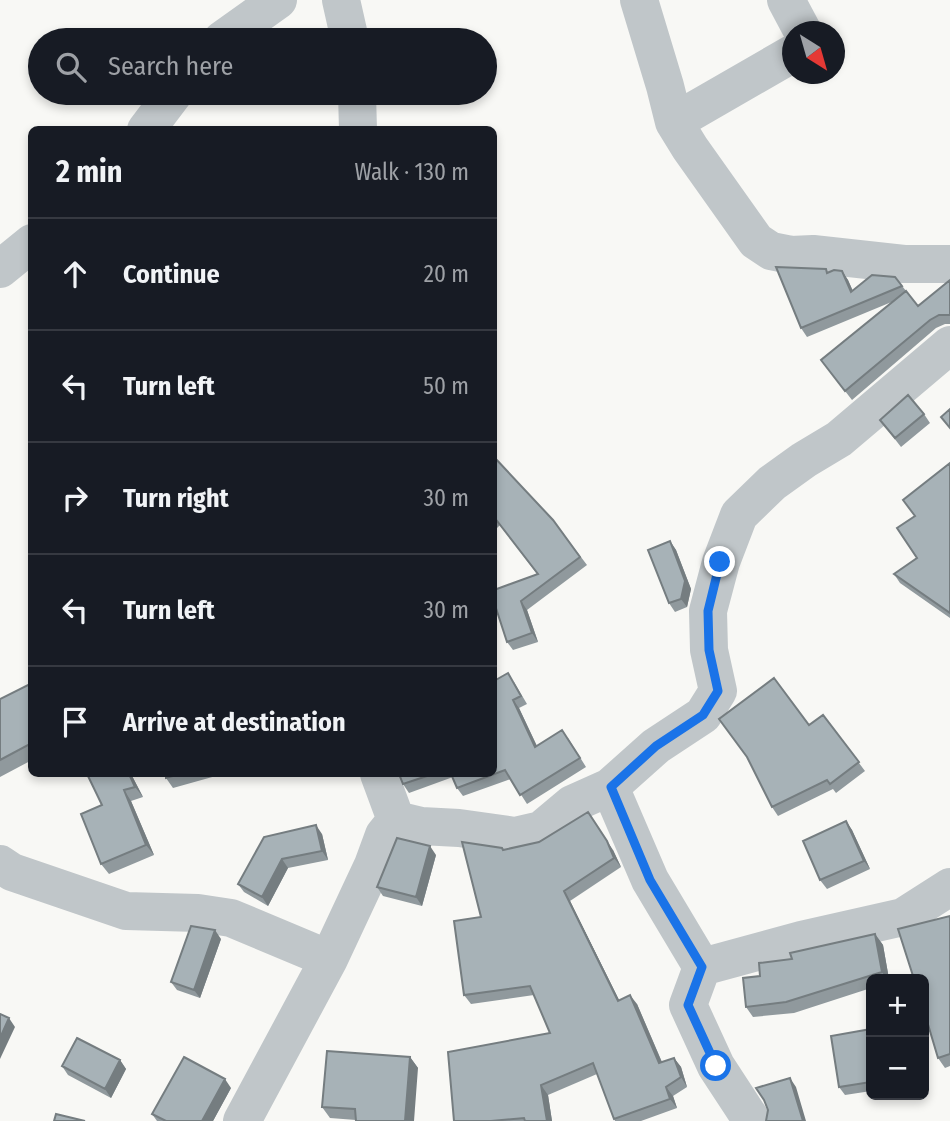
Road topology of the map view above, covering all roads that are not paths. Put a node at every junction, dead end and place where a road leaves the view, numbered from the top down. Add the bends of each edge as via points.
1 (278, 0) edge
2 (341, 0) edge
3 (639, 0) edge
4 (786, 0) edge
5 (797, 21) edge
6 (239, 28) edge
7 (347, 28) edge
8 (782, 60) edge
9 (165, 105) edge
10 (357, 105) edge
11 (674, 122) junction
12 (149, 126) edge
13 (358, 126) edge
14 (28, 246) edge
15 (950, 264) edge
16 (0, 269) edge
17 (950, 345) edge
18 (381, 777) edge
19 (611, 787) junction
20 (396, 820) junction
21 (0, 864) edge
22 (950, 887) edge
23 (329, 958) junction
24 (702, 967) junction
25 (242, 1121) edge
26 (752, 1121) edge

1 - 6 street
2 - 7 street
3 - 11 street
4 - 5 street
8 - 11 street
9 - 12 street
10 - 13 street
11 - 15 street via 741,222 771,251
14 - 16 street
17 - 19 street via 839,439 772,483 739,515 720,562 708,611 709,650 718,691 703,715 656,746
18 - 20 street
19 - 20 street via 572,804 541,830 515,836
19 - 24 street via 650,880
20 - 23 street via 384,835
21 - 23 street via 126,911 231,918
22 - 24 street via 903,917
23 - 25 street
24 - 26 street via 688,1005 716,1066

